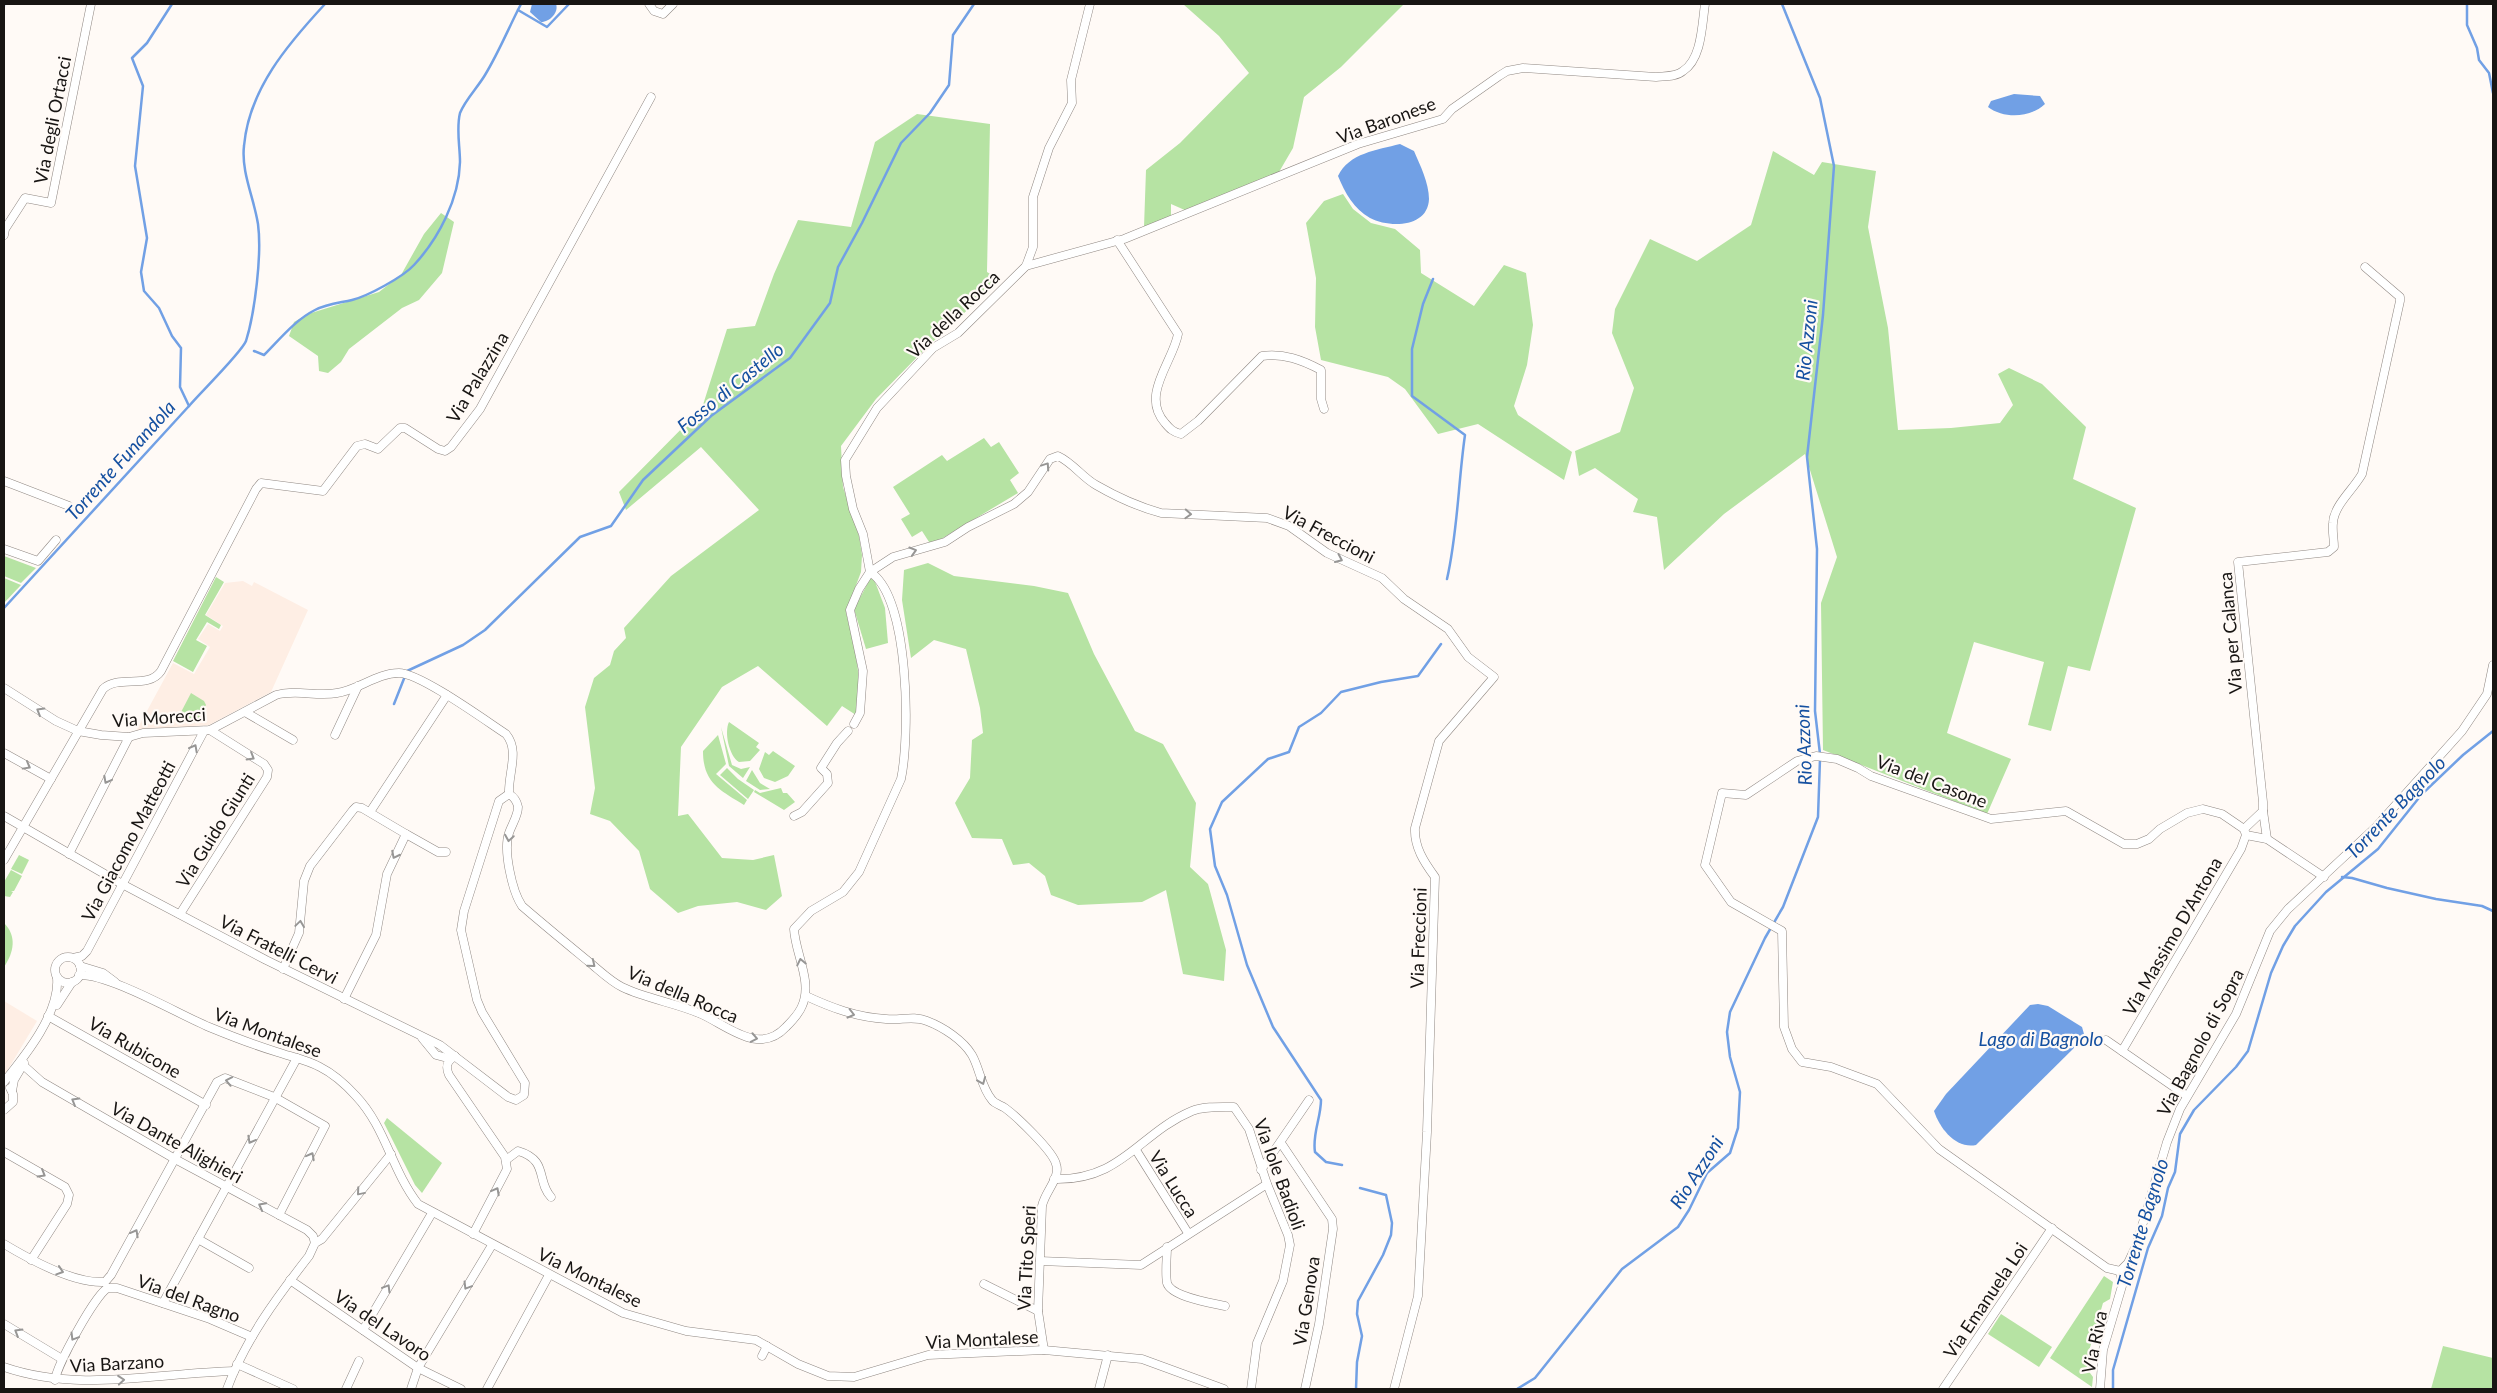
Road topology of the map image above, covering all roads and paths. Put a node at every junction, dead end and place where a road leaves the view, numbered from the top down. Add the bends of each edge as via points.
1 (91, 4) edge
2 (649, 4) edge
3 (674, 4) edge
4 (1090, 4) edge
5 (1705, 4) edge
6 (651, 97) dead end
7 (4, 235) edge
8 (1117, 240) junction
9 (1026, 266) junction
10 (2365, 267) dead end
11 (1324, 409) dead end
12 (4, 481) edge
13 (69, 506) dead end
14 (56, 540) dead end
15 (4, 549) edge
16 (870, 572) junction
17 (2493, 665) edge
18 (358, 686) junction
19 (4, 688) edge
20 (447, 695) junction
21 (245, 712) junction
22 (854, 724) dead end
23 (78, 731) junction
24 (207, 731) junction
25 (848, 731) dead end
26 (335, 735) dead end
27 (130, 737) junction
28 (293, 740) dead end
29 (4, 753) edge
30 (51, 779) junction
31 (509, 794) junction
32 (2263, 811) junction
33 (370, 812) junction
34 (4, 816) edge
35 (794, 816) dead end
36 (23, 827) junction
37 (2245, 832) junction
38 (406, 834) junction
39 (2267, 840) junction
40 (446, 852) dead end
41 (68, 854) junction
42 (4, 860) edge
43 (2324, 877) junction
44 (122, 884) junction
45 (180, 914) junction
46 (73, 958) junction
47 (80, 966) junction
48 (283, 969) junction
49 (79, 976) junction
50 (57, 978) junction
51 (72, 982) junction
52 (118, 985) junction
53 (806, 996) junction
54 (344, 999) junction
55 (48, 1016) junction
56 (2106, 1040) dead end
57 (2122, 1051) junction
58 (27, 1053) junction
59 (453, 1057) junction
60 (297, 1058) junction
61 (23, 1065) junction
62 (4, 1084) edge
63 (12, 1091) junction
64 (2187, 1096) junction
65 (274, 1097) junction
66 (1309, 1100) dead end
67 (206, 1105) junction
68 (4, 1110) edge
69 (1280, 1143) junction
70 (1136, 1150) junction
71 (4, 1152) edge
72 (391, 1154) junction
73 (175, 1159) junction
74 (506, 1160) junction
75 (1261, 1170) junction
76 (1054, 1179) junction
77 (1266, 1184) junction
78 (225, 1186) junction
79 (551, 1197) dead end
80 (432, 1213) junction
81 (279, 1215) junction
82 (2052, 1228) junction
83 (1188, 1233) junction
84 (473, 1234) junction
85 (198, 1239) junction
86 (314, 1243) junction
87 (4, 1244) edge
88 (492, 1244) junction
89 (1167, 1246) junction
90 (31, 1260) junction
91 (1040, 1261) junction
92 (249, 1268) dead end
93 (2120, 1271) junction
94 (111, 1275) junction
95 (549, 1275) junction
96 (87, 1280) junction
97 (290, 1280) junction
98 (984, 1284) dead end
99 (117, 1288) junction
100 (98, 1297) junction
101 (163, 1304) junction
102 (1225, 1306) dead end
103 (1038, 1311) junction
104 (4, 1324) edge
105 (362, 1330) junction
106 (252, 1337) junction
107 (767, 1346) junction
108 (1044, 1350) junction
109 (1108, 1354) junction
110 (762, 1356) dead end
111 (62, 1359) junction
112 (359, 1361) dead end
113 (4, 1367) edge
114 (235, 1368) junction
115 (418, 1368) junction
116 (55, 1380) junction
117 (227, 1389) edge
118 (293, 1389) edge
119 (346, 1389) edge
120 (411, 1389) edge
121 (461, 1389) edge
122 (487, 1389) edge
123 (1100, 1389) edge
124 (1224, 1389) edge
125 (1251, 1389) edge
126 (1306, 1389) edge
127 (1394, 1389) edge
128 (1943, 1389) edge
129 (2100, 1389) edge

1 - 7 street, Via degli Ortacci via 51,203 26,198
2 - 3 street via 654,11 663,14
4 - 9 street via 1071,80 1072,103 1049,148 1034,197 1033,247
5 - 8 street, Via Baronese via 1697,51 1684,71 1656,77 1523,68 1508,71 1452,109 1443,119 1358,144
6 - 23 street, Via Palazzina via 480,409 451,447 445,451 438,449 400,428 378,449 365,444 357,446 322,491 261,483 156,678 109,683 102,688
8 - 9 street, Via Baronese
8 - 11 street via 1178,334 1157,387 1156,406 1162,420 1173,432 1181,434 1198,421 1262,356 1291,357 1321,370
9 - 16 street, Via della Rocca via 958,333 933,348 877,408 844,460
10 - 32 street, Via per Calanca via 2400,297 2400,301 2362,474 2338,506 2333,522 2334,547 2328,552 2238,562 2262,775
12 - 13 street
14 - 15 street via 38,561
16 - 22 street via 850,610 863,671 860,714
53 -> 16 street, Via della Rocca via 802,959 795,943 794,929 811,911 842,892 858,872 902,771 907,707 904,669 892,603
16 -> 127 street, Via Freccioni via 893,558 945,542 1014,504 1028,492 1050,459 1058,456 1094,484 1161,513 1267,518 1289,526 1327,553 1382,578 1404,599 1448,629 1468,657 1494,678 1439,741 1415,828 1414,839 1435,877 1427,1132 1418,1296
17 - 43 street, Via Bagnolo di Sopra via 2487,694 2470,721 2376,827
18 - 20 street, Via Morecci via 401,673
18 - 21 street, Via Morecci via 329,695 284,693
18 - 26 street
23 -> 19 street, Via Morecci
20 - 31 street, Via Morecci via 513,742
20 - 33 street
21 - 24 street, Via Morecci
21 - 28 street
23 - 27 street, Via Morecci
23 - 30 street
24 - 27 street, Via Morecci via 143,733
44 -> 24 street, Via Giacomo Matteotti
24 -> 45 street, Via Guido Giunti via 264,764 268,777
25 - 35 street via 820,768 827,774 828,783 802,812
27 -> 41 street
29 -> 30 street
30 - 36 street
31 -> 53 street, Via della Rocca via 518,807 508,834 515,896 522,906 622,986 702,1014 746,1037 764,1040 780,1034 794,1020
31 - 59 street via 499,801 464,912 462,930 477,1000 523,1079 524,1095 512,1100
32 - 37 street
32 - 39 street
33 - 38 street
48 -> 33 street via 299,933 304,881 310,866 356,807
34 - 36 street, Via Fratelli Cervi
36 - 41 street, Via Fratelli Cervi
36 - 42 street
37 - 39 street, Via del Casone
37 - 57 street, Via Massimo D'Antona via 2241,849
37 - 82 street, Via del Casone via 2222,814 2203,809 2187,813 2160,828 2149,839 2137,844 2124,844 2066,812 1991,819 1871,776 1826,756 1797,761 1746,795 1722,793 1705,865 1732,902 1782,931 1784,1027 1792,1049 1802,1062 1831,1067 1877,1084 1939,1149
38 - 40 street via 438,852
38 -> 54 street via 387,874 376,935
39 - 43 street, Via del Casone
41 - 44 street, Via Fratelli Cervi
43 - 64 street, Via Bagnolo di Sopra via 2288,909 2270,931 2236,1014
44 - 45 street, Via Fratelli Cervi
44 - 46 street, Via Giacomo Matteotti via 87,952
45 - 48 street, Via Fratelli Cervi
46 - 47 street
46 - 50 street via 58,962
47 - 49 street
47 - 52 street, Via Montalese via 103,973
48 - 54 street, Via Fratelli Cervi
49 - 51 street
49 - 52 street, Via Montalese
50 - 51 street
50 - 55 street via 57,995
51 - 55 street
52 - 60 street, Via Montalese via 209,1027
53 -> 76 street via 866,1018 921,1019 960,1040 972,1055 993,1102 1027,1128 1055,1160 1057,1171
54 - 59 street, Via Fratelli Cervi via 422,1038 436,1055
55 - 58 street
55 - 67 street, Via Rubicone
56 - 57 street
57 - 64 street
58 - 61 street
58 - 62 street
59 - 74 street via 446,1066 448,1075
60 - 65 street
60 - 72 street, Via Montalese via 328,1071 356,1096 373,1117
61 - 63 street
73 -> 61 street, Via Dante Alighieri via 42,1082
62 - 63 street
63 - 68 street via 13,1102
64 - 93 street, Via Bagnolo di Sopra via 2167,1142 2136,1246
65 -> 67 street via 225,1078 217,1082
65 -> 78 street
81 -> 65 street via 325,1126
66 - 69 street
67 - 73 street
69 - 75 street
69 - 126 street, Via Genova via 1332,1219 1333,1228
70 - 75 street, Via Iole Badioli via 1193,1110 1234,1107 1249,1129
70 - 76 street, Via Iole Badioli via 1113,1166 1089,1176
70 - 83 street, Via Lucca
71 -> 90 street via 65,1187 70,1195
72 - 80 street, Via Montalese via 403,1185 418,1204
72 -> 86 street via 322,1240
73 - 78 street, Via Dante Alighieri
94 -> 73 street
74 - 79 street via 518,1151 527,1154 542,1170 545,1187
84 -> 74 street via 507,1170
75 - 77 street, Via Iole Badioli
76 - 91 street, Via Tito Speri via 1043,1200
77 - 83 street
77 - 125 street, Via Iole Badioli via 1290,1245 1283,1281 1257,1343
81 -> 78 street, Via Dante Alighieri
78 - 85 street
80 - 84 street, Via Montalese
105 -> 80 street
81 - 86 street, Via Dante Alighieri via 307,1230
82 - 93 street via 2107,1268
82 - 128 street, Via Emanuela Loi
83 - 89 street
84 - 88 street, Via Montalese
85 - 92 street
85 - 101 street
86 - 97 street
87 - 90 street
88 - 95 street, Via Montalese
88 -> 115 street
89 - 91 street via 1141,1265
89 - 102 street via 1168,1284 1176,1293
90 -> 96 street
91 - 103 street, Via Tito Speri
93 - 129 street, Via Riva via 2122,1286 2103,1350
94 - 96 street via 105,1282
94 - 99 street via 110,1282
95 - 107 street, Via Montalese via 623,1314 686,1331 750,1339
95 - 122 street
96 - 100 street via 100,1290
97 - 105 street, Via del Lavoro
97 - 106 street
98 - 103 street
99 - 100 street via 104,1290
99 - 101 street, Via del Ragno
100 -> 111 street
101 - 106 street, Via del Ragno
103 - 108 street, Via Tito Speri
111 -> 104 street
105 - 115 street, Via del Lavoro
106 - 114 street
107 - 108 street, Via Montalese via 817,1372 840,1378 854,1377 928,1355
107 - 110 street
108 - 109 street, Via Montalese
109 - 123 street
109 - 124 street, Via Montalese via 1150,1362
111 - 116 street
112 - 119 street
113 - 116 street, Via Barzano
116 -> 114 street, Via Barzano via 96,1381
114 - 117 street
114 - 118 street
115 - 120 street
115 - 121 street, Via del Lavoro

